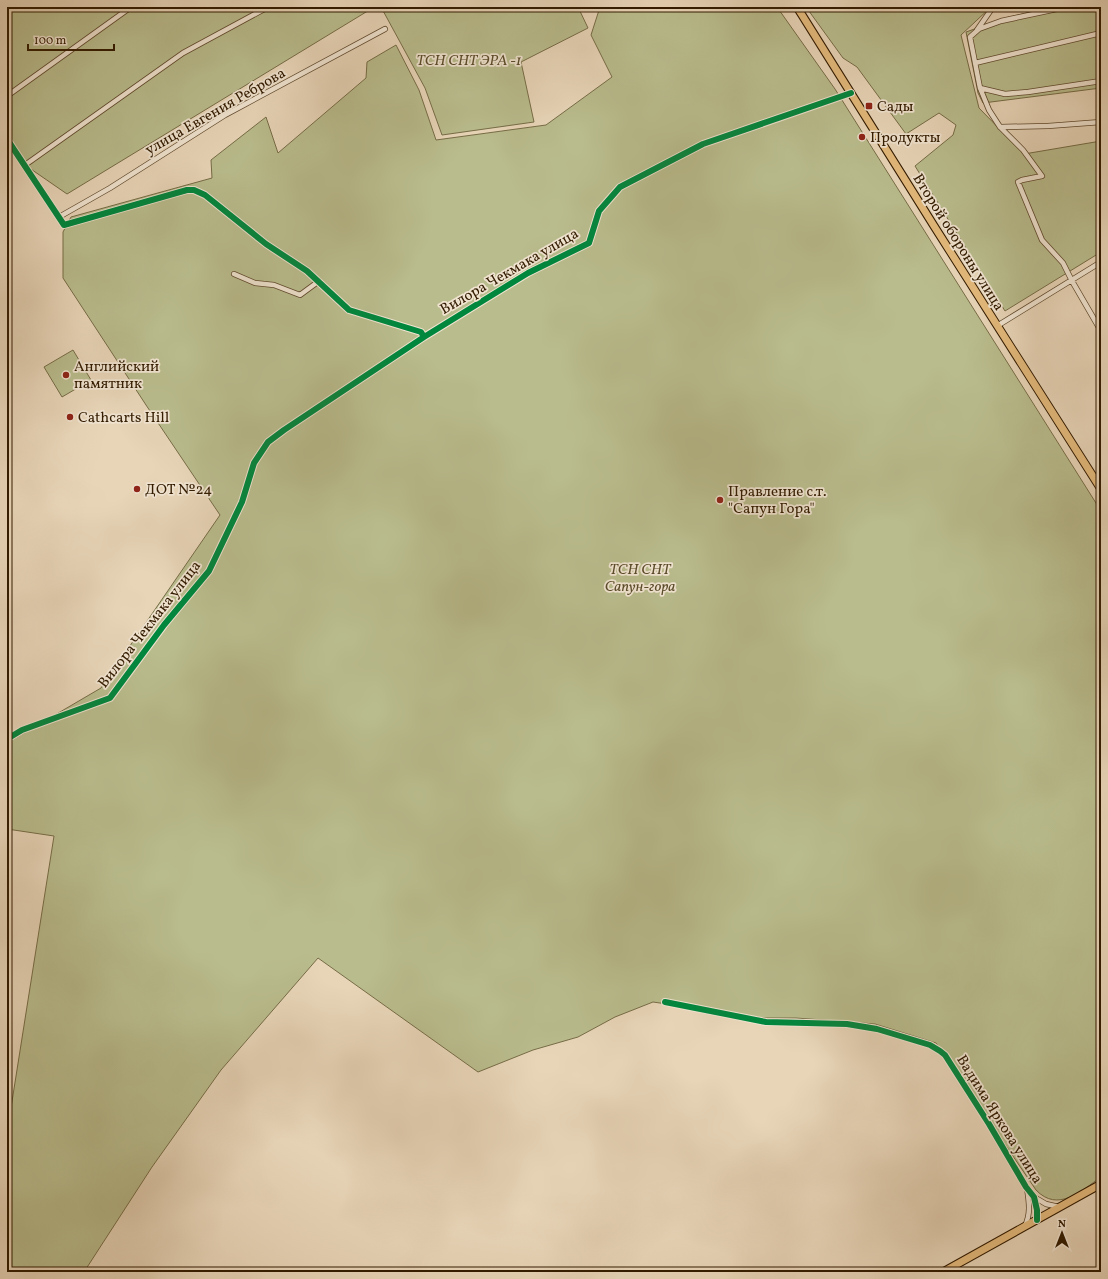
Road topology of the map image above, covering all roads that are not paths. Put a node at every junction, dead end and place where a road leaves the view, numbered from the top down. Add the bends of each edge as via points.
1 (131, 7) edge
2 (268, 7) edge
3 (797, 7) edge
4 (993, 7) edge
5 (1038, 7) edge
6 (1066, 7) edge
7 (1100, 7) edge
8 (1101, 10) edge
9 (1037, 13) junction
10 (385, 29) dead end
11 (1101, 32) edge
12 (975, 33) junction
13 (975, 63) junction
14 (1101, 81) edge
15 (980, 88) junction
16 (851, 93) junction
17 (7, 96) edge
18 (1101, 122) edge
19 (1000, 127) junction
20 (7, 139) edge
21 (25, 166) junction
22 (60, 218) junction
23 (1101, 262) edge
24 (234, 274) dead end
25 (319, 281) junction
26 (1072, 281) junction
27 (997, 326) junction
28 (1101, 331) edge
29 (424, 337) junction
30 (1101, 488) edge
31 (7, 739) edge
32 (665, 1002) dead end
33 (1101, 1184) edge
34 (1026, 1187) junction
35 (1034, 1197) junction
36 (1061, 1207) junction
37 (1030, 1209) junction
38 (1037, 1220) junction
39 (1024, 1227) junction
40 (943, 1272) edge

1 - 17 street
2 - 21 street via 183,53
3 - 16 main road, Второй обороны улица
4 - 12 street
5 - 9 street
6 - 9 street
7 - 8 street
9 - 12 street via 1001,21
10 - 22 street, улица Евгения Реброва via 225,115
11 - 13 street
12 - 13 street via 970,37
13 - 15 street
14 - 15 street via 1005,94
15 - 19 street via 989,110
16 - 27 main road, Второй обороны улица
16 - 29 street, Вилора Чекмака улица via 703,144 620,187 599,211 589,243 528,273
18 - 19 street
19 - 26 street via 1023,150 1042,176 1018,182 1042,240 1063,263
20 - 21 street
21 - 22 street
22 - 25 street via 64,225 194,190 205,195 266,244
23 - 26 street
24 - 25 street via 255,283 274,285 300,295
25 - 29 street via 349,310 420,332
26 - 27 street
26 - 28 street
27 - 30 main road, Второй обороны улица
29 - 31 street, Вилора Чекмака улица via 268,442 254,463 242,502 209,571 164,625 110,698 22,730
32 - 34 street, Вадима Яркова улица via 766,1022 846,1024 877,1029 935,1048 945,1055
33 - 36 main road
34 - 35 street, Вадима Яркова улица
34 - 37 street
35 - 36 street via 1046,1204
35 - 38 street, Вадима Яркова улица
36 - 38 main road
37 - 38 street via 1032,1216
37 - 39 street
38 - 39 main road
39 - 40 main road

